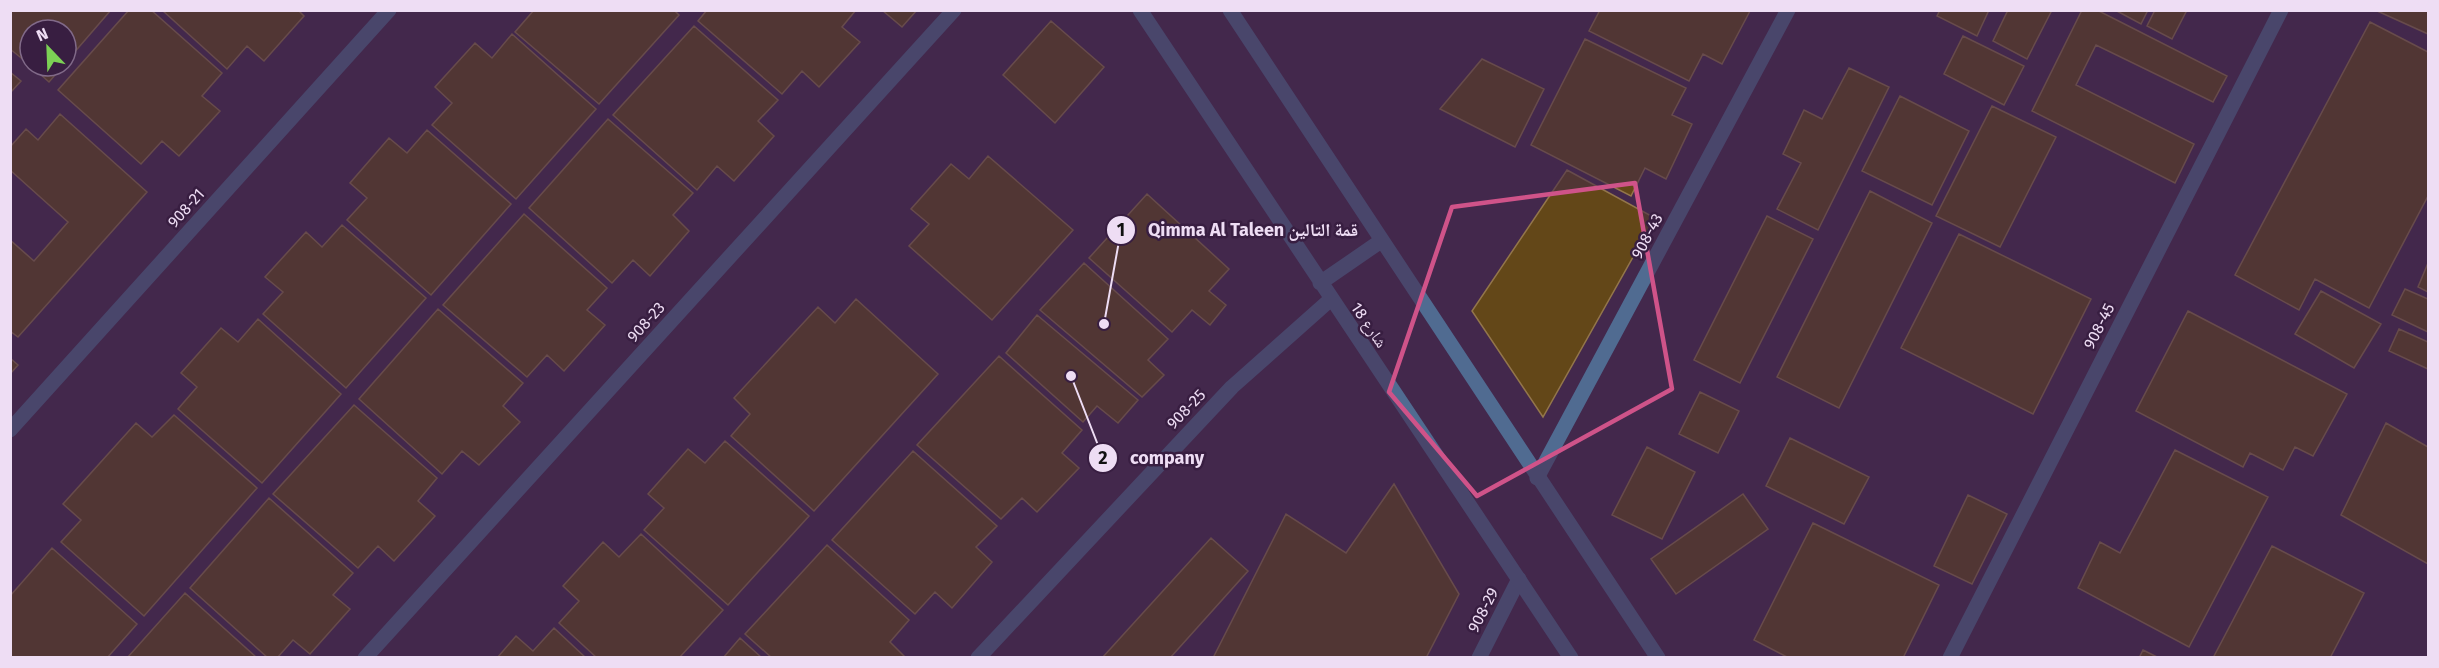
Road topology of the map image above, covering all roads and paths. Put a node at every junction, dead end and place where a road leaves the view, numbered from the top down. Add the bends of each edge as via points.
1 (389, 10) edge
2 (954, 10) edge
3 (1140, 10) edge
4 (1230, 10) edge
5 (1788, 10) edge
6 (2281, 10) edge
7 (1381, 241) junction
8 (1320, 283) junction
9 (1331, 299) junction
10 (10, 430) edge
11 (1537, 478) junction
12 (1519, 579) junction
13 (365, 657) edge
14 (978, 657) edge
15 (1479, 657) edge
16 (1571, 657) edge
17 (1658, 657) edge
18 (1950, 657) edge

1 - 10 street, 908-21
2 - 13 street, 908-23
3 - 8 street, شارع 18
4 - 7 street
5 - 11 street, 908-43
6 - 18 street, 908-45
7 - 8 street
7 - 11 street
8 - 9 street, شارع 18
9 - 12 street, شارع 18
9 - 14 street, 908-25 via 1232,387
11 - 17 street
12 - 15 street, 908-29
12 - 16 street, شارع 18

